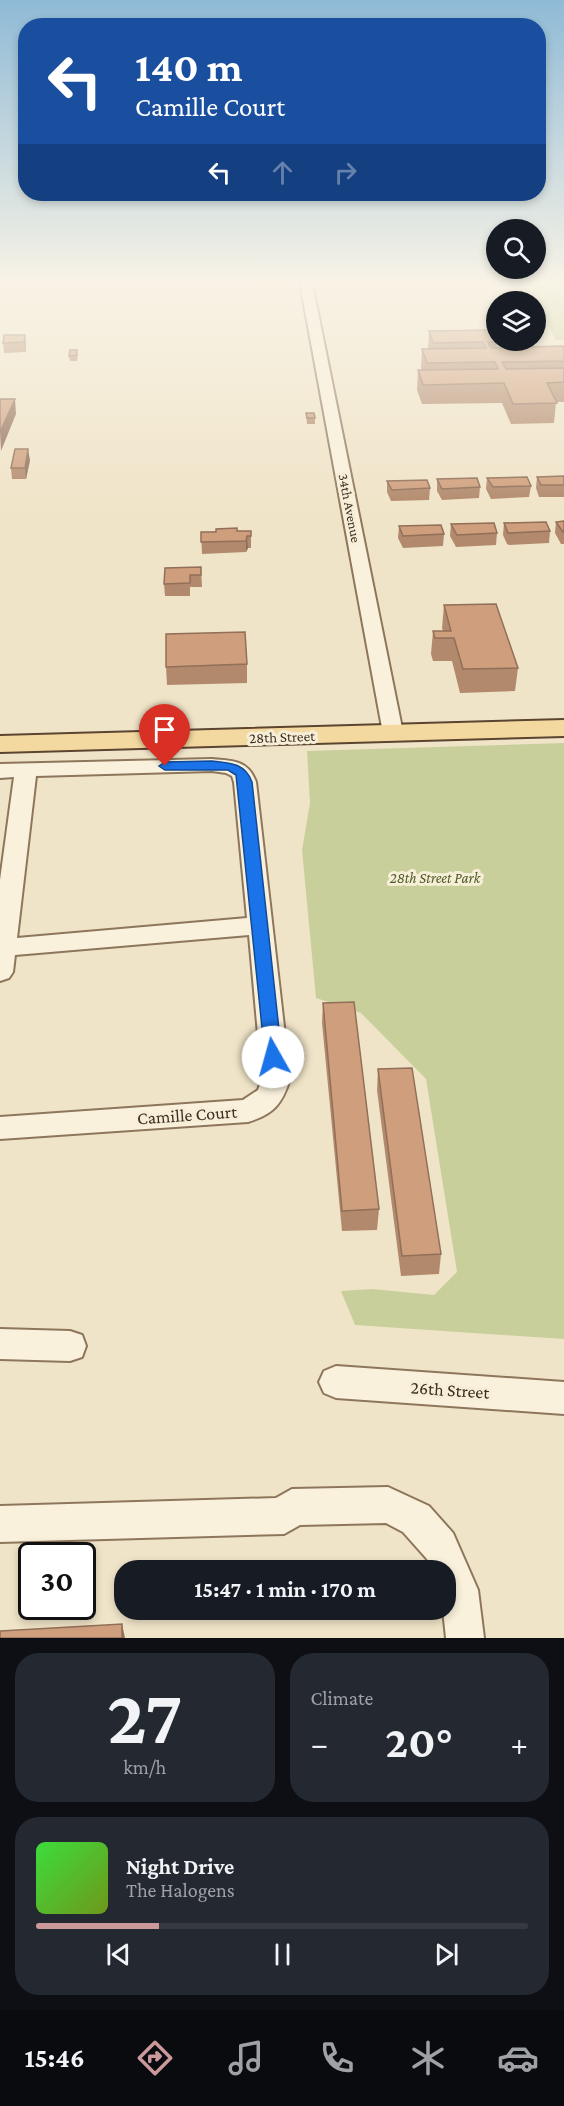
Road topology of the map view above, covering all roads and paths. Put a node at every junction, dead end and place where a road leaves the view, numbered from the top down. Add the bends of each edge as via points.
1 (321, 359) edge
2 (564, 728) edge
3 (393, 734) junction
4 (0, 744) edge
5 (26, 770) junction
6 (0, 771) edge
7 (258, 926) junction
8 (1, 956) edge
9 (0, 1128) edge
10 (0, 1344) edge
11 (70, 1346) dead end
12 (336, 1382) dead end
13 (564, 1398) edge
14 (0, 1524) edge
15 (465, 1638) edge

1 - 3 street, 34th Avenue
2 - 3 main road, 28th Street
3 - 4 main road, 28th Street
5 - 6 street, Camille Court
5 - 7 street, Camille Court via 212,765 242,773
5 - 8 street
7 - 8 street
7 - 9 street, Camille Court via 276,1079 270,1097 248,1111
10 - 11 street
12 - 13 street, 26th Street
14 - 15 street via 284,1516 292,1507 388,1505 416,1519 440,1546 459,1590

